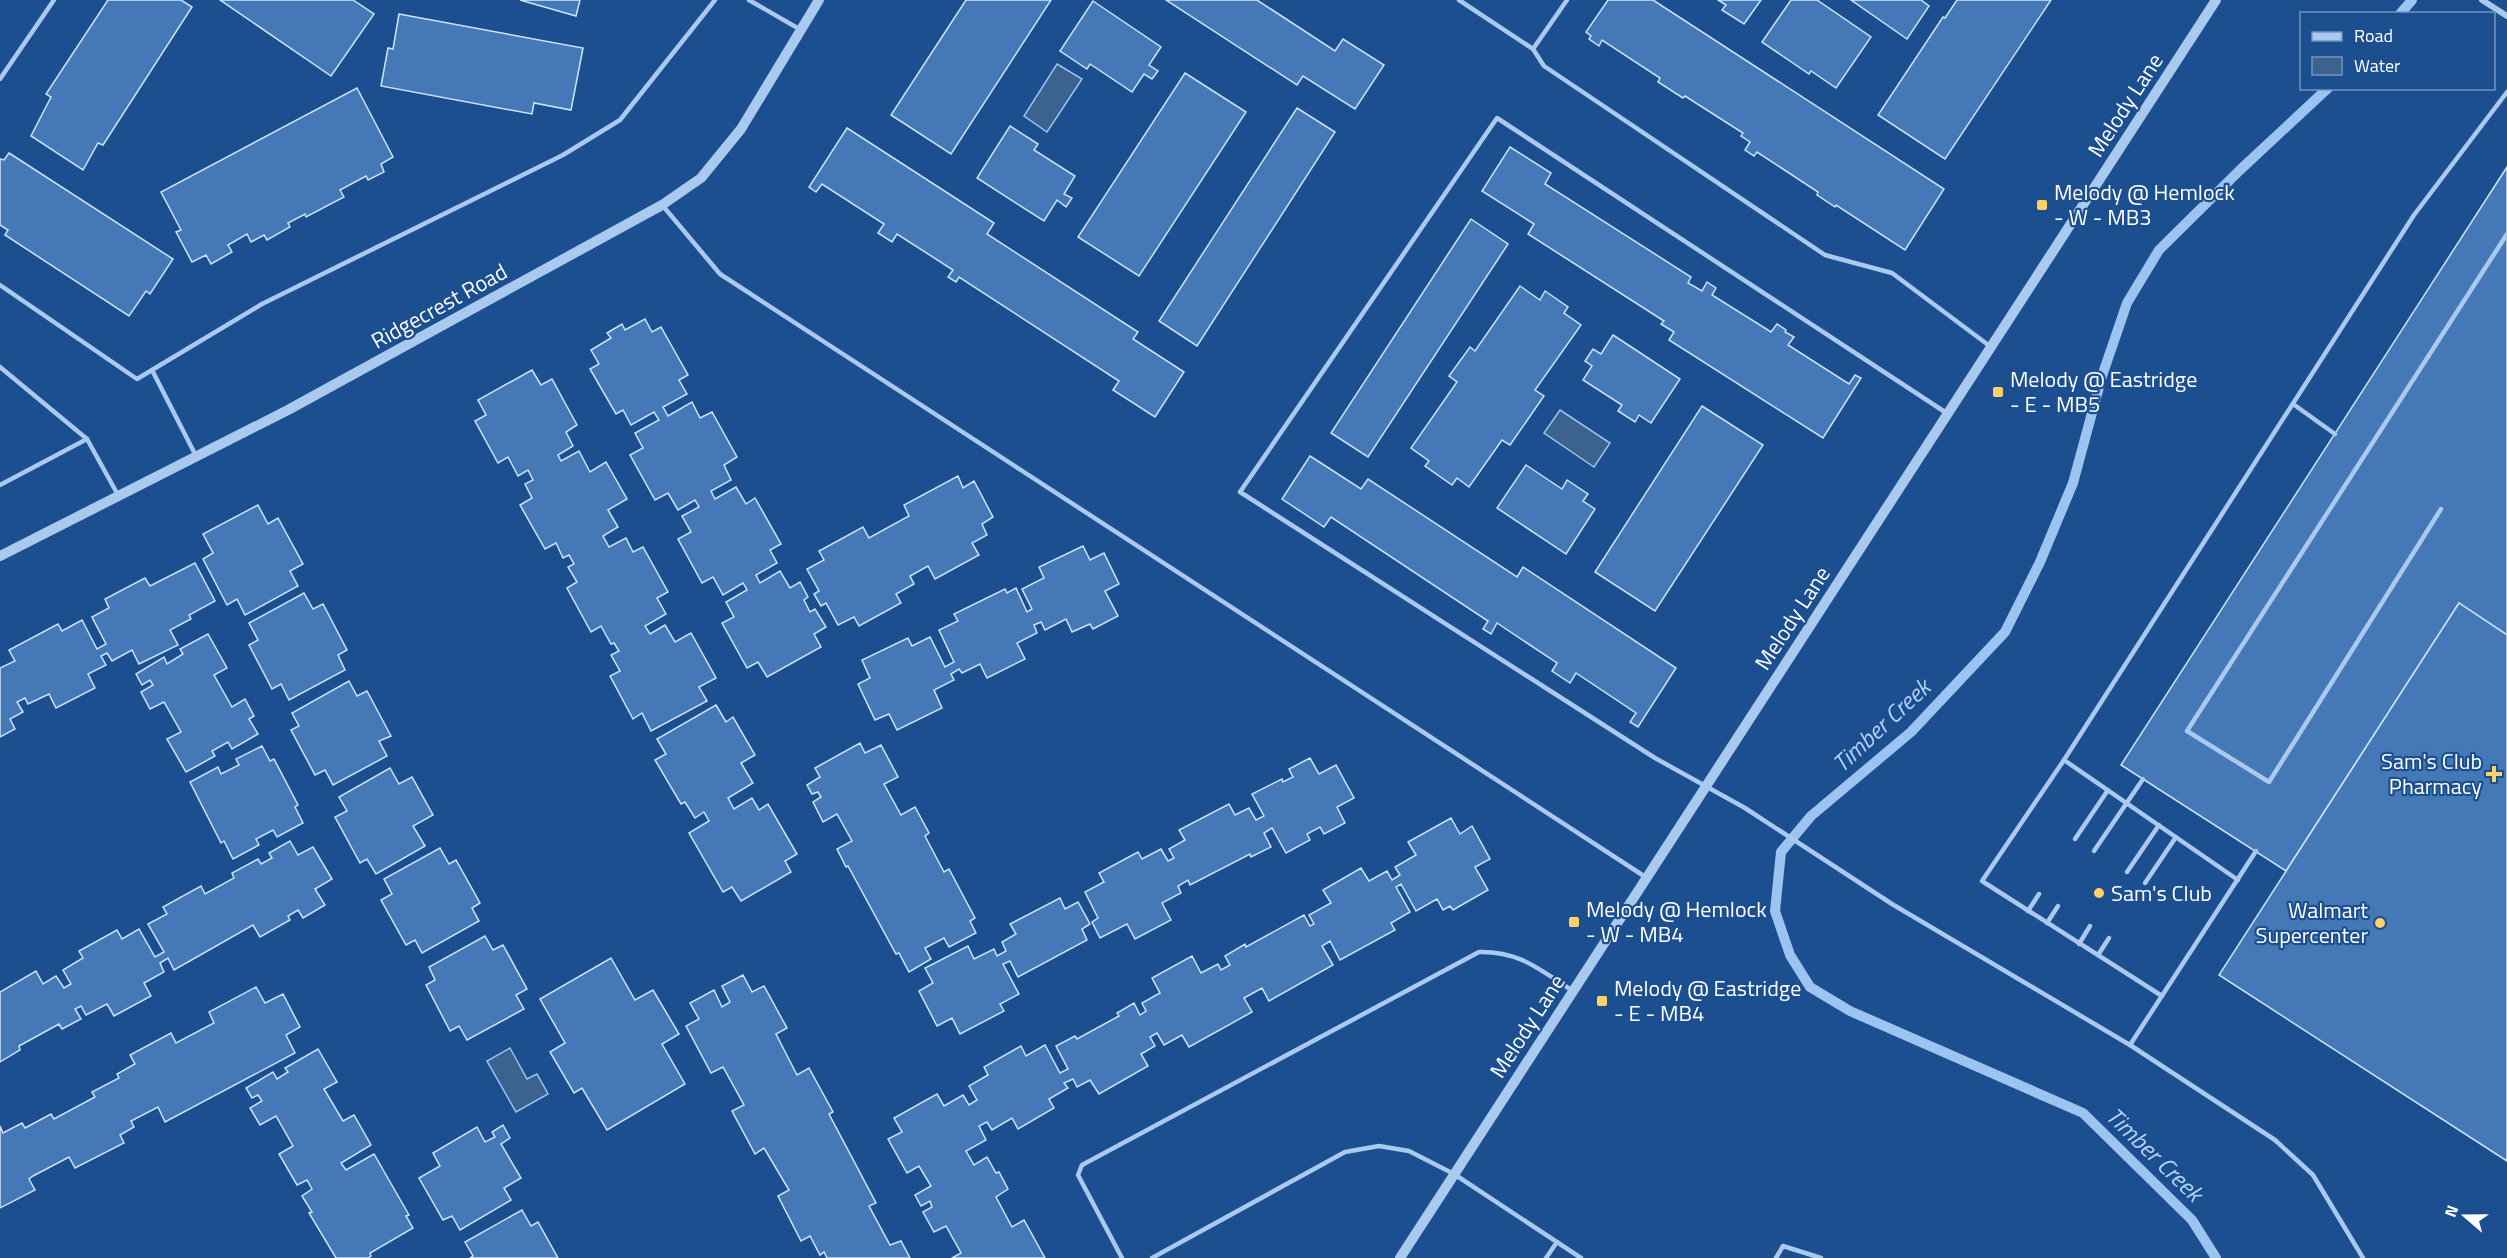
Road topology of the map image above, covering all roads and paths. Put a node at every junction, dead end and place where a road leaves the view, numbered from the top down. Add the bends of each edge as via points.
1 (54, 0) edge
2 (715, 0) edge
3 (749, 0) edge
4 (819, 0) edge
5 (1459, 0) edge
6 (1567, 0) edge
7 (2216, 0) edge
8 (2482, 0) edge
9 (2507, 16) edge
10 (802, 30) junction
11 (1533, 49) junction
12 (0, 79) edge
13 (2506, 95) edge
14 (662, 205) junction
15 (2507, 234) edge
16 (0, 285) edge
17 (1991, 347) junction
18 (0, 367) edge
19 (152, 370) junction
20 (2293, 404) junction
21 (1948, 414) junction
22 (2335, 434) dead end
23 (87, 439) junction
24 (196, 456) junction
25 (0, 485) edge
26 (118, 495) junction
27 (2441, 509) dead end
28 (0, 556) edge
29 (2064, 760) junction
30 (2143, 779) dead end
31 (1706, 786) junction
32 (2108, 790) junction
33 (2126, 803) junction
34 (2159, 825) junction
35 (2176, 837) junction
36 (2075, 839) dead end
37 (2094, 851) dead end
38 (2256, 851) dead end
39 (2127, 872) dead end
40 (1647, 878) junction
41 (2238, 880) junction
42 (2145, 883) dead end
43 (2039, 894) dead end
44 (2058, 906) dead end
45 (2028, 911) junction
46 (2047, 923) junction
47 (2091, 926) dead end
48 (2109, 938) dead end
49 (2079, 944) junction
50 (2098, 955) junction
51 (1573, 991) junction
52 (2162, 996) junction
53 (2130, 1045) junction
54 (1454, 1174) junction
55 (1557, 1242) junction
56 (1122, 1258) edge
57 (1152, 1258) edge
58 (1400, 1258) edge
59 (1546, 1258) edge
60 (1581, 1258) edge
61 (1776, 1258) edge
62 (1821, 1258) edge
63 (2363, 1258) edge

1 - 12 lane
2 - 19 lane via 620,120 563,155 262,304
3 - 10 lane
4 - 10 street, Ridgecrest Road
5 - 11 lane
6 - 11 lane
7 - 17 street, Melody Lane
8 - 9 street
10 - 14 street, Ridgecrest Road via 741,129 701,178
11 - 17 lane via 1544,66 1825,255 1892,273
13 - 20 lane via 2415,215
14 - 24 street, Ridgecrest Road via 288,410
14 - 40 lane via 720,274
15 - 27 lane via 2187,731 2269,782
16 - 19 lane via 137,378
17 - 21 street, Melody Lane
18 - 23 lane
19 - 24 lane
20 - 22 lane
20 - 29 lane
21 - 31 street, Melody Lane
21 - 31 lane via 1497,118 1240,492 1655,758
23 - 25 lane
23 - 26 lane
24 - 26 street, Ridgecrest Road
26 - 28 street, Ridgecrest Road
29 - 32 lane
29 - 45 lane via 1982,881
30 - 33 lane
31 - 40 street, Melody Lane
31 - 53 lane via 1892,904
32 - 33 lane
32 - 36 lane
33 - 34 lane
33 - 37 lane
34 - 35 lane
34 - 39 lane
35 - 41 lane
35 - 42 lane
38 - 41 lane
40 - 51 street, Melody Lane
41 - 52 lane
43 - 45 lane
44 - 46 lane
45 - 46 lane
46 - 49 lane
47 - 49 lane
48 - 50 lane
49 - 50 lane
50 - 52 lane
51 - 54 street, Melody Lane
51 - 56 lane via 1518,956 1479,952 1082,1165 1078,1175
52 - 53 lane
53 - 63 lane via 2275,1140 2313,1175
54 - 55 lane
54 - 57 lane via 1409,1151 1379,1146 1345,1152
54 - 58 street, Melody Lane
55 - 59 lane
55 - 60 lane
61 - 62 lane via 1784,1246

